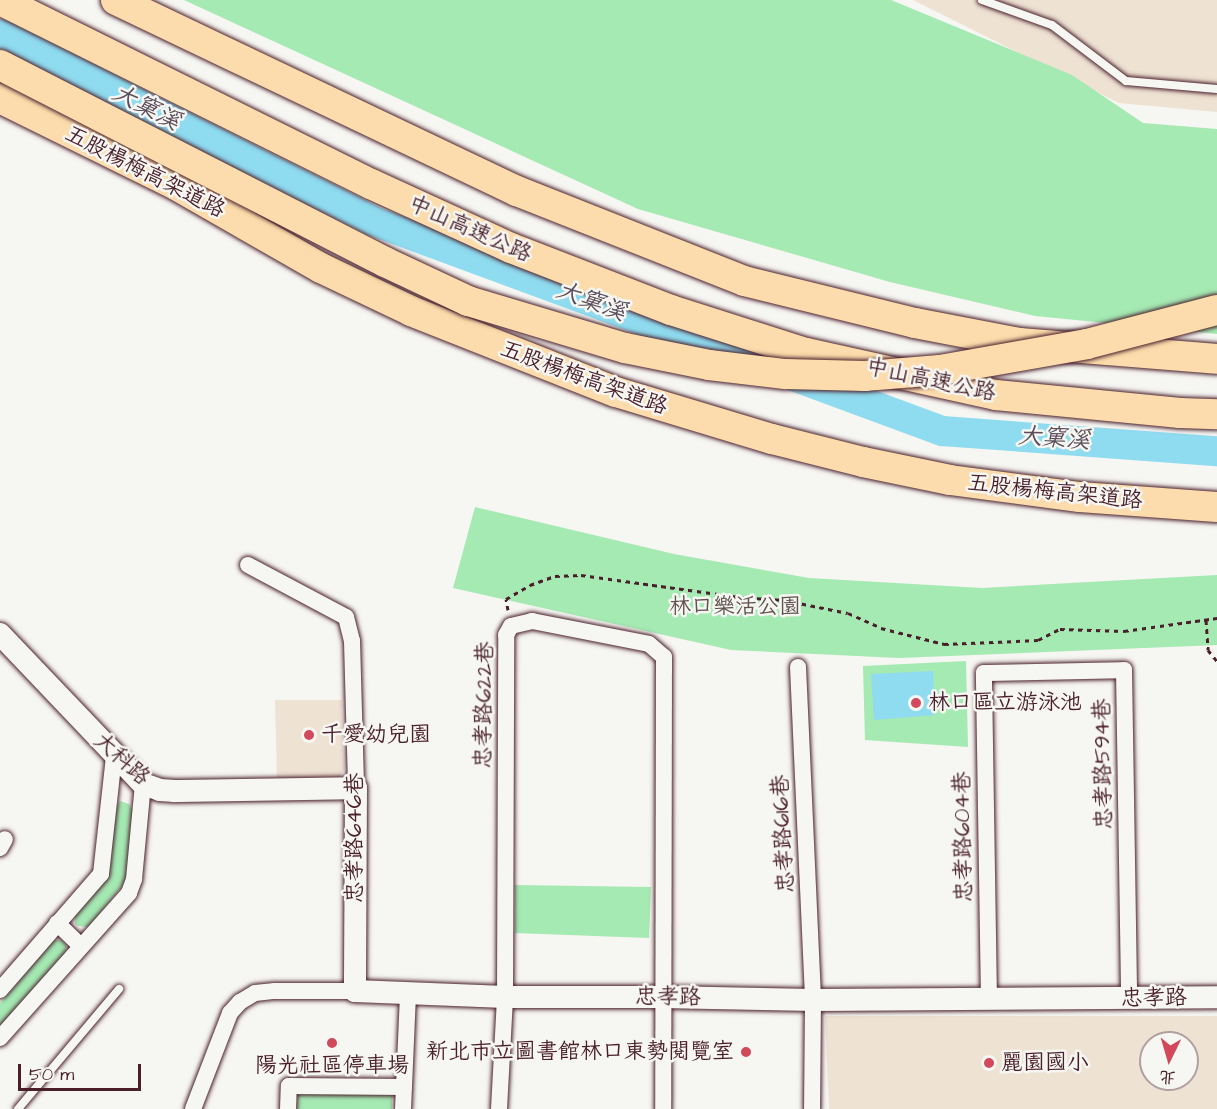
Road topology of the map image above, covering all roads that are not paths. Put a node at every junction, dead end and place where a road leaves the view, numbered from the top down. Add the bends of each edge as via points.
1 (0, 0) edge
2 (116, 0) edge
3 (982, 0) edge
4 (0, 65) edge
5 (1217, 89) edge
6 (0, 98) edge
7 (1217, 310) edge
8 (1217, 359) edge
9 (1217, 414) edge
10 (1217, 507) edge
11 (248, 565) dead end
12 (0, 634) edge
13 (798, 666) dead end
14 (984, 674) joint
15 (114, 756) junction
16 (142, 784) junction
17 (356, 788) junction
18 (57, 923) junction
19 (80, 945) junction
20 (119, 989) dead end
21 (0, 990) edge
22 (355, 991) junction
23 (408, 993) junction
24 (505, 997) junction
25 (661, 997) junction
26 (1217, 997) edge
27 (1129, 998) junction
28 (813, 1000) junction
29 (989, 1000) junction
30 (0, 1038) edge
31 (404, 1087) junction
32 (18, 1109) edge
33 (193, 1109) edge
34 (288, 1109) edge
35 (403, 1109) edge
36 (499, 1109) edge
37 (663, 1109) edge
38 (812, 1109) edge

1 - 9 highway, 中山高速公路 via 371,184 511,248 671,310 806,353 996,395
2 - 8 highway via 517,191 744,282 1019,343
3 - 5 lane via 1052,25 1126,81
4 - 7 highway, 五股楊梅高架道路, bridge via 468,301 624,348 709,365 786,374 865,376 940,370 1087,344
6 - 10 highway, 五股楊梅高架道路 via 176,185 321,268 381,297 616,392 772,439 950,480 1080,497
11 - 17 street, 忠孝路646巷 via 346,617 352,641
12 - 15 street, 大科路
13 - 28 street, 忠孝路616巷
14 - 27 street, 忠孝路594巷 via 1124,670
14 - 29 street, 忠孝路604巷
15 - 16 street, 大科路
15 - 18 street via 104,866
16 - 17 street, 大科路 via 175,791
16 - 19 street via 131,886 121,903
17 - 22 street, 忠孝路646巷
18 - 19 street
18 - 21 street
19 - 30 street
20 - 32 lane
22 - 23 street, 忠孝路
22 - 33 street, 忠孝路 via 275,991 255,993 240,1002 230,1012
23 - 24 street, 忠孝路
23 - 31 street
24 - 25 street, 忠孝路
24 - 25 street, 忠孝路622巷 via 506,635 511,626 532,621 649,644 664,657
24 - 36 street, 忠孝路622巷
25 - 28 street, 忠孝路
25 - 37 street, 忠孝路622巷
26 - 27 street, 忠孝路
27 - 29 street, 忠孝路
28 - 29 street, 忠孝路
28 - 38 street, 忠孝路616巷
31 - 34 street via 289,1086
31 - 35 street

